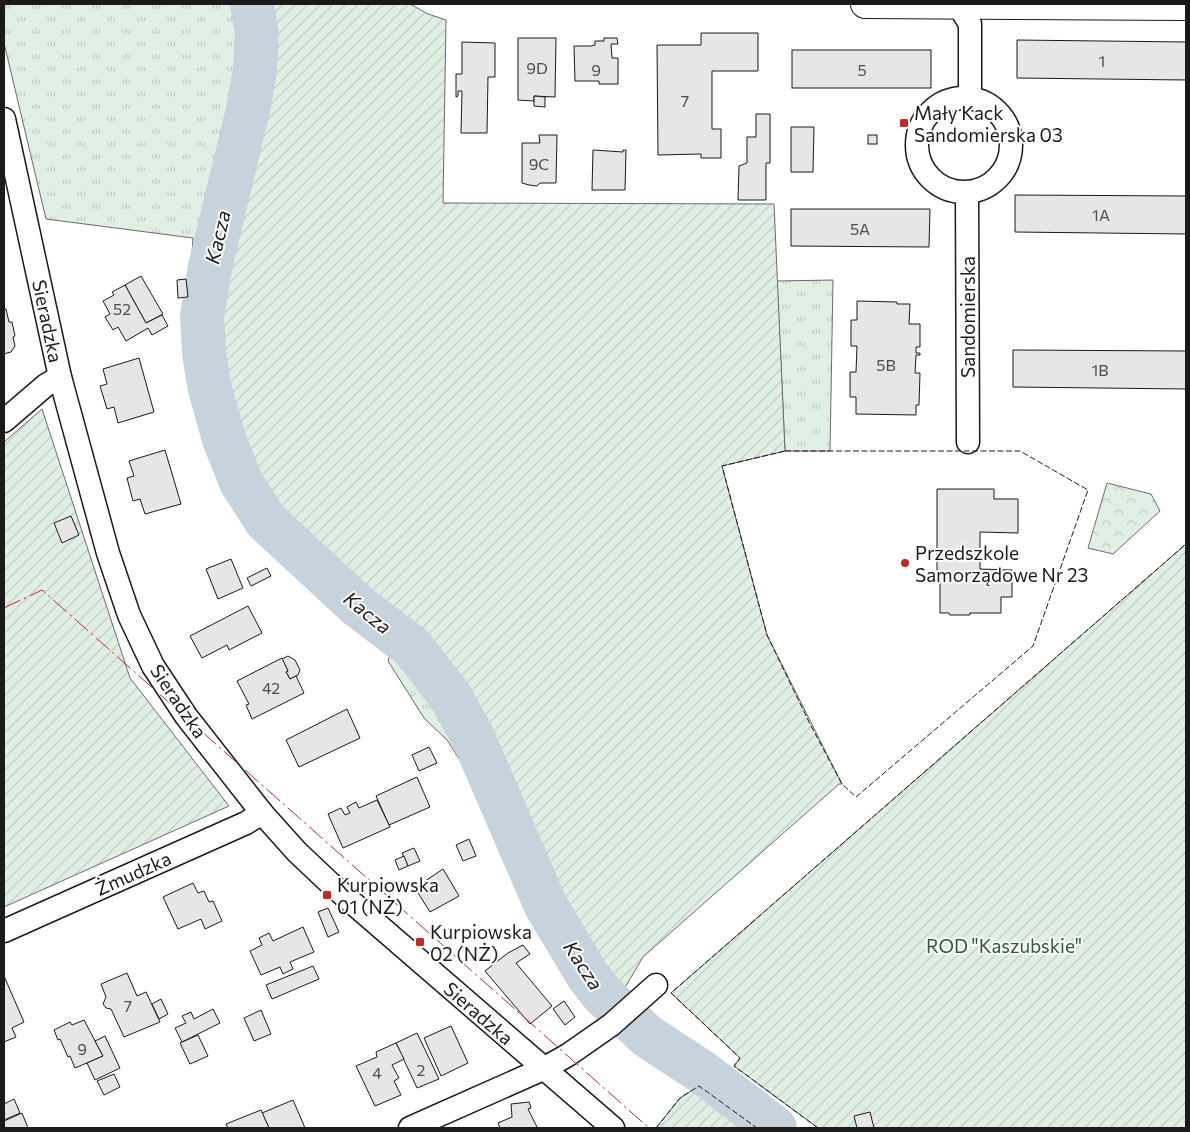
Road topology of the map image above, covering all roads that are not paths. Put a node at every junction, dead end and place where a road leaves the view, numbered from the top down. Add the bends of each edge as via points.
1 (865, 4) edge
2 (958, 4) edge
3 (1186, 6) edge
4 (970, 98) junction
5 (4, 119) edge
6 (967, 193) junction
7 (60, 377) junction
8 (4, 421) edge
9 (968, 442) dead end
10 (262, 813) junction
11 (4, 931) edge
12 (656, 985) dead end
13 (544, 1069) junction
14 (410, 1128) edge
15 (613, 1128) edge

1 - 2 street
2 - 3 street
2 - 4 street via 970,24
4 - 6 street via 989,104 1004,118 1011,146 1003,172 994,182 981,190
4 - 6 street via 951,99 934,108 922,123 916,142 919,162 930,179 947,190
5 - 7 street, Sieradzka
6 - 9 street, Sandomierska
7 - 8 street
7 - 10 street, Sieradzka via 108,553 137,632 153,666 186,716
10 - 11 street, Żmudzka
10 - 13 street, Sieradzka via 333,886
12 - 13 street via 611,1025
13 - 14 street
13 - 15 street, Sieradzka

